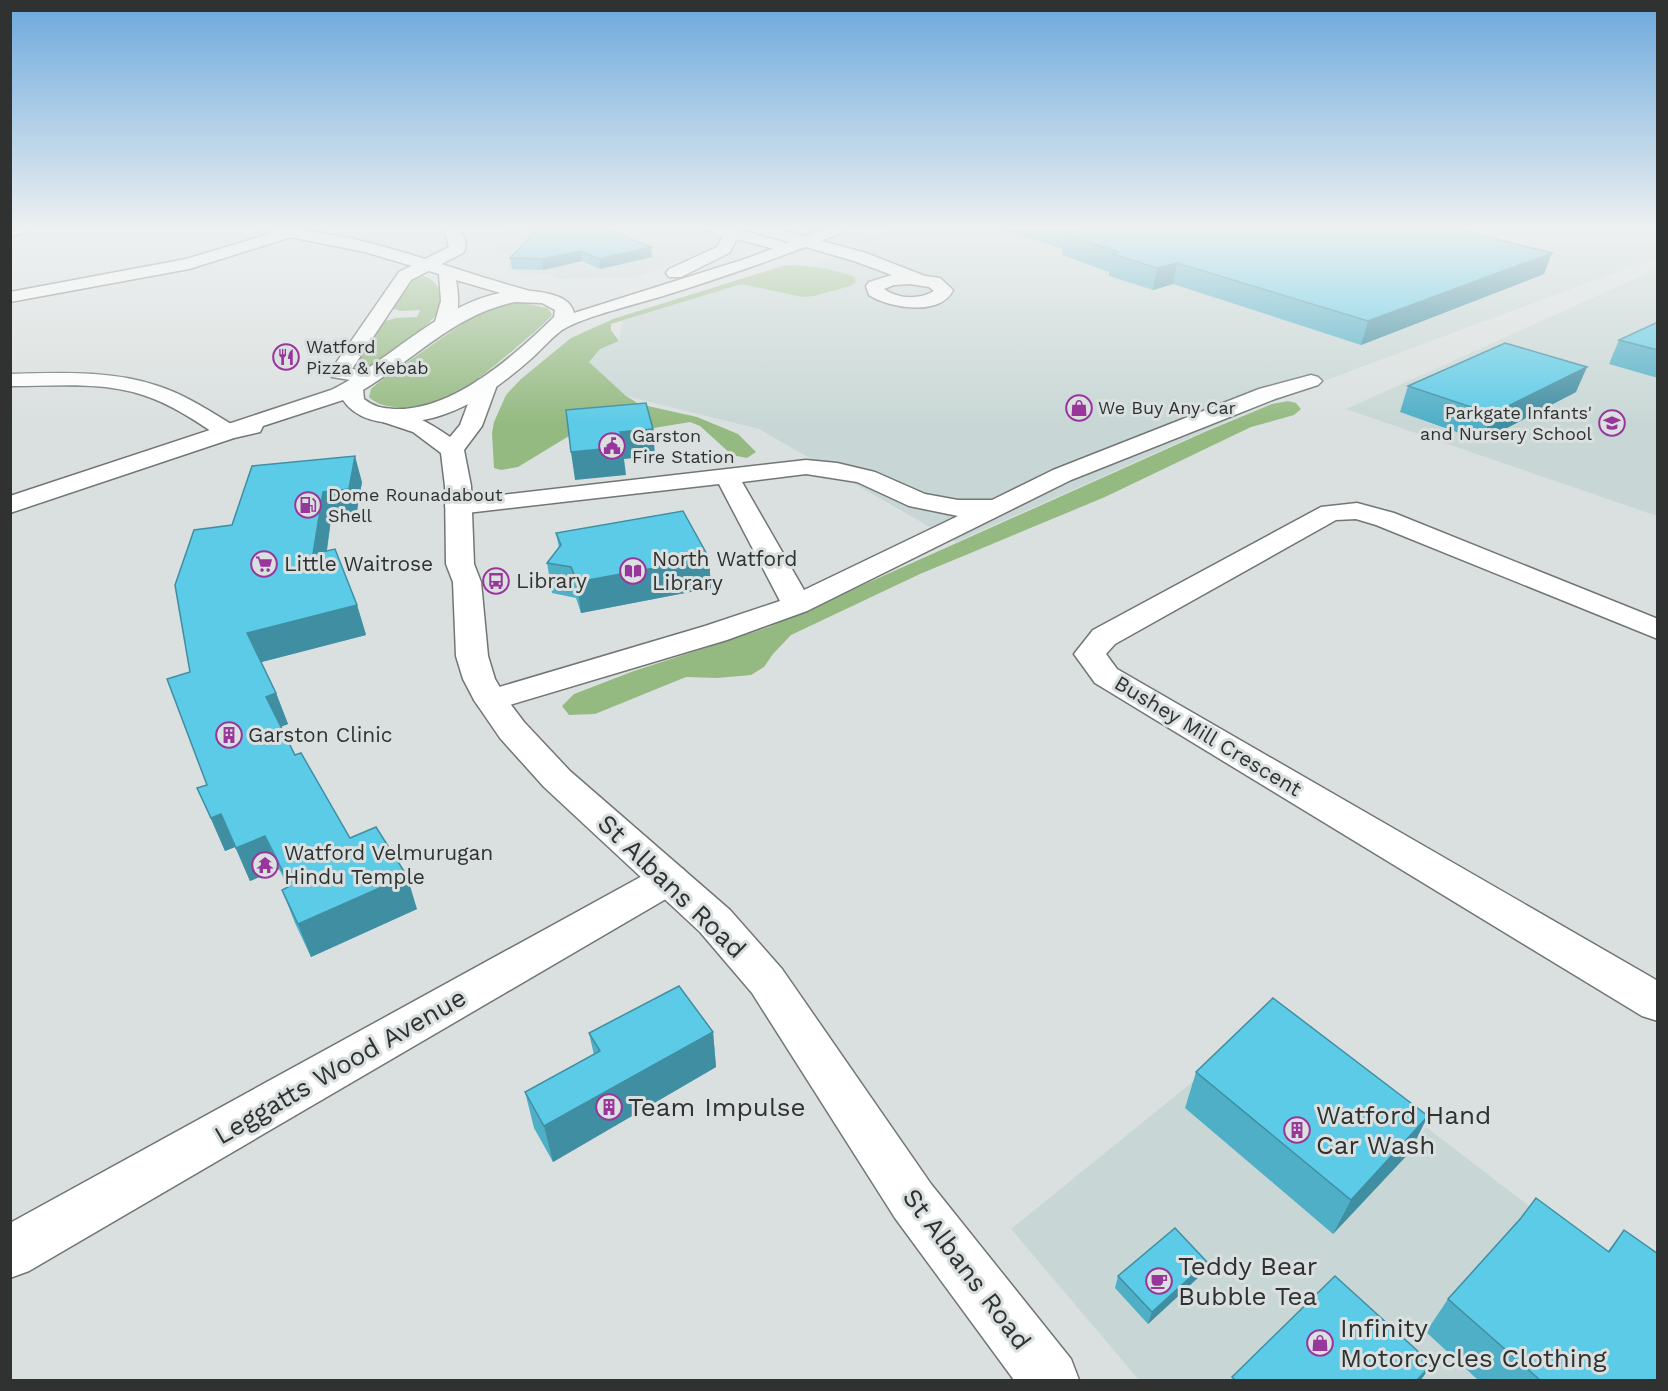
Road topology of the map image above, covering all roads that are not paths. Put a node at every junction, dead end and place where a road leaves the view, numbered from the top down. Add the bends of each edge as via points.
1 (32, 293) edge
2 (399, 293) edge
3 (449, 293) edge
4 (516, 293) edge
5 (655, 293) edge
6 (876, 293) edge
7 (943, 293) edge
8 (571, 295) dead end
9 (10, 297) edge
10 (536, 297) junction
11 (444, 325) junction
12 (556, 326) junction
13 (10, 380) edge
14 (1311, 381) dead end
15 (361, 382) junction
16 (486, 385) junction
17 (380, 415) junction
18 (229, 431) junction
19 (452, 450) junction
20 (726, 475) junction
21 (907, 497) junction
22 (10, 505) edge
23 (458, 506) junction
24 (994, 507) junction
25 (920, 546) junction
26 (797, 605) junction
27 (1658, 630) edge
28 (491, 700) junction
29 (669, 879) junction
30 (1658, 1003) edge
31 (10, 1252) edge
32 (1050, 1380) edge

1 - 9 main road
2 - 15 main road via 392,314 339,373
3 - 11 main road
4 - 10 main road
5 - 12 main road
6 - 7 main road via 899,301 927,300
8 - 10 main road
10 - 11 main road via 486,303
10 - 12 main road via 564,308 565,314
11 - 15 main road
12 - 16 main road
13 - 18 main road via 137,387 165,397
14 - 24 main road via 1267,394 1062,475
15 - 17 main road via 351,395 356,404
15 - 18 main road
16 - 17 main road via 442,408 416,414
16 - 19 main road via 471,426
17 - 18 main road via 304,419
17 - 19 main road via 421,427
18 - 22 main road
19 - 23 main road, St Albans Road
20 - 21 main road via 806,467 837,470 866,477
20 - 23 main road
20 - 26 main road
21 - 24 main road via 958,508
21 - 25 main road
23 - 28 main road, St Albans Road via 460,564 467,582 472,656
24 - 25 main road
25 - 26 main road
26 - 28 main road
27 - 30 main road, Bushey Mill Crescent via 1357,511 1330,513 1104,637 1090,654 1106,676
28 - 29 main road, St Albans Road via 557,779
29 - 31 main road, Leggatts Wood Avenue
29 - 32 main road, St Albans Road via 715,921 768,981 914,1201

